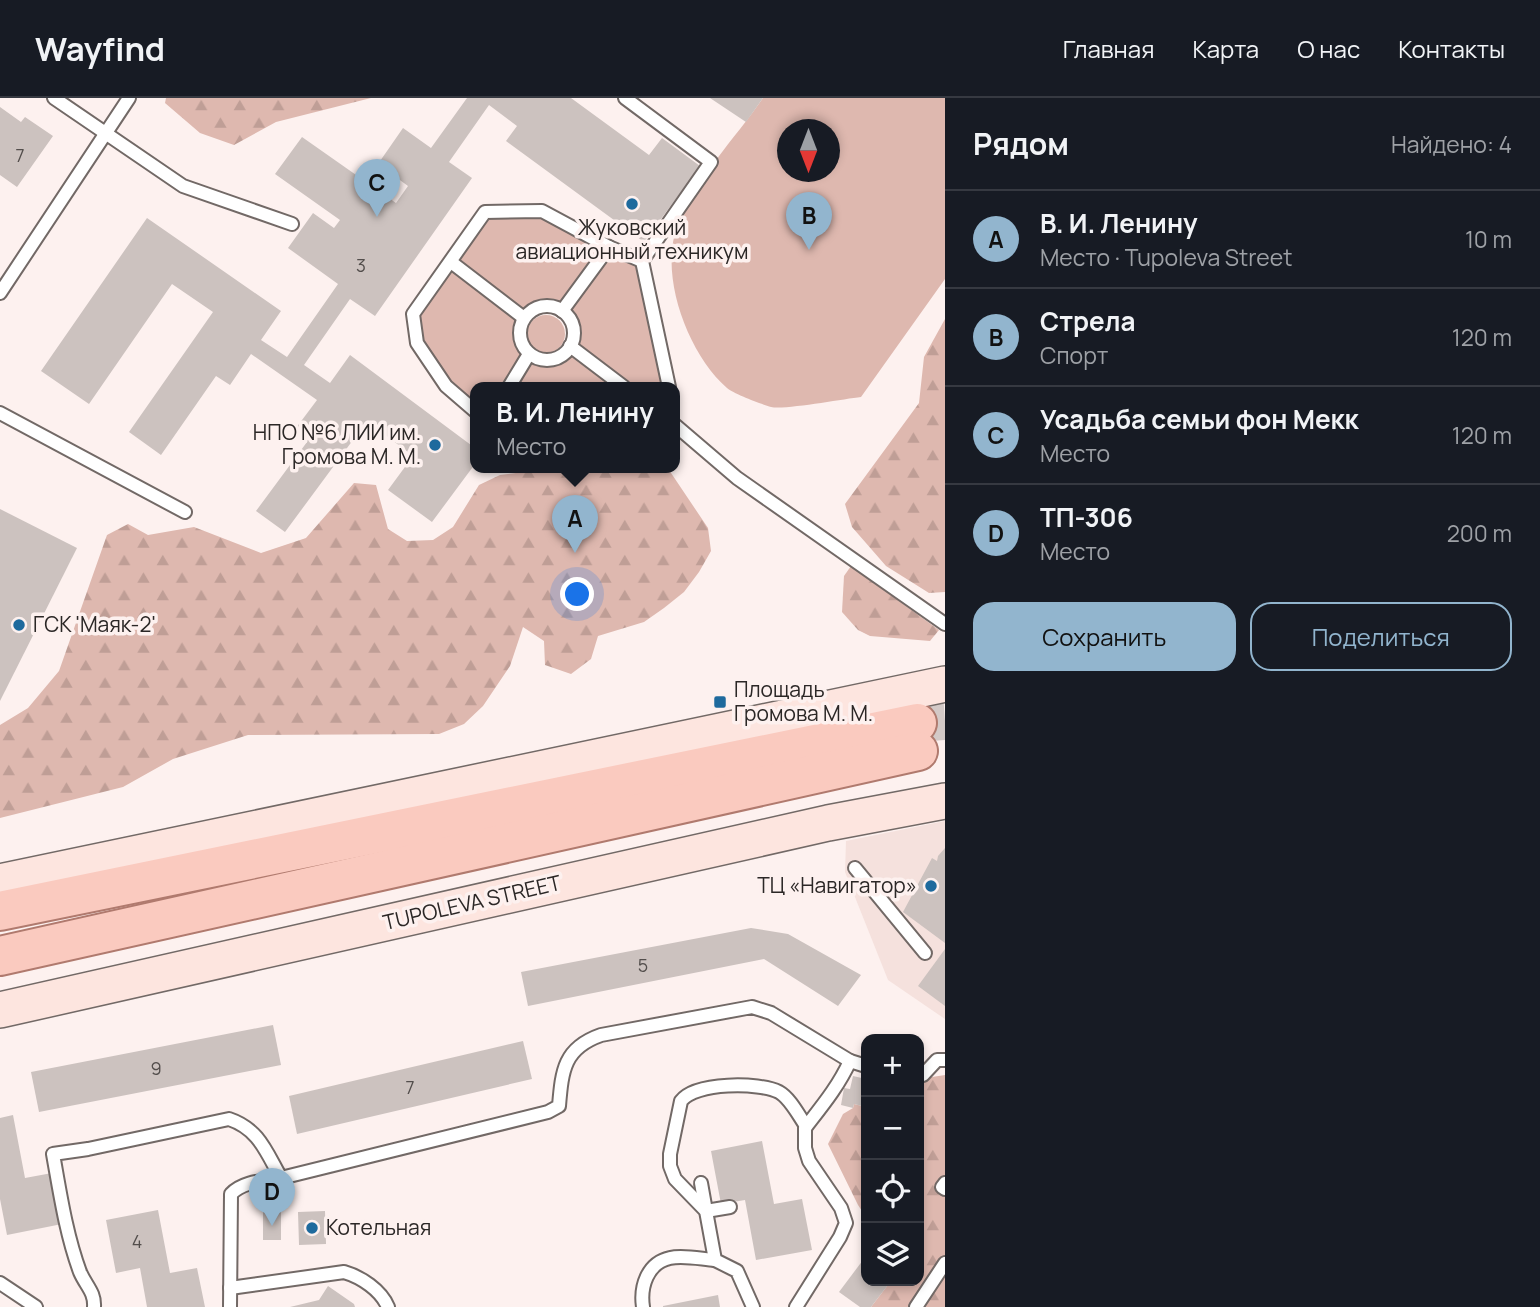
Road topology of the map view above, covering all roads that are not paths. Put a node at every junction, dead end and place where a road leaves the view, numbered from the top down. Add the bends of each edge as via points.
1 (54, 98) edge
2 (129, 98) edge
3 (625, 98) edge
4 (105, 132) junction
5 (292, 224) dead end
6 (609, 247) junction
7 (642, 261) junction
8 (451, 262) junction
9 (0, 293) edge
10 (562, 311) junction
11 (524, 318) junction
12 (570, 346) junction
13 (529, 354) junction
14 (512, 382) edge
15 (617, 382) edge
16 (668, 382) edge
17 (470, 407) edge
18 (0, 413) edge
19 (680, 427) edge
20 (185, 512) dead end
21 (945, 624) edge
22 (945, 684) edge
23 (945, 802) edge
24 (855, 868) dead end
25 (0, 882) edge
26 (0, 911) edge
27 (926, 953) dead end
28 (0, 956) edge
29 (0, 1010) edge
30 (945, 1060) edge
31 (850, 1061) junction
32 (861, 1064) edge
33 (924, 1074) edge
34 (806, 1126) junction
35 (281, 1178) junction
36 (701, 1183) dead end
37 (945, 1183) edge
38 (945, 1189) edge
39 (730, 1207) dead end
40 (706, 1211) junction
41 (715, 1260) junction
42 (945, 1263) edge
43 (0, 1283) edge
44 (230, 1287) junction
45 (36, 1307) edge
46 (94, 1307) edge
47 (230, 1307) edge
48 (388, 1307) edge
49 (643, 1307) edge
50 (753, 1307) edge
51 (796, 1307) edge
52 (916, 1307) edge

1 - 4 lane
2 - 4 lane
3 - 7 lane via 711,162
4 - 5 lane via 183,186
4 - 9 lane
6 - 7 lane
6 - 8 lane via 542,211 485,212
6 - 10 lane
7 - 16 lane
8 - 11 lane
8 - 17 lane via 412,314 417,343 446,386
10 - 11 lane via 543,306
10 - 12 lane via 573,327
11 - 13 lane via 519,333
12 - 13 lane via 552,360
12 - 15 lane
13 - 14 lane
18 - 20 lane
19 - 21 lane via 737,478
22 - 25 main road
23 - 29 main road, TUPOLEVA STREET via 828,823
24 - 27 lane
26 - 28 main road via 918,737
30 - 33 lane via 937,1060
31 - 32 lane
31 - 34 lane via 840,1083
31 - 35 lane via 771,1013 752,1007 601,1035 584,1041 565,1062 559,1106 548,1112
34 - 40 lane via 782,1094 767,1087 741,1084 684,1096 670,1166 675,1178
34 - 51 lane via 809,1161 846,1223
35 - 44 lane via 245,1185 231,1194
35 - 46 lane via 252,1130 229,1119 53,1154 68,1234 81,1275 94,1295
36 - 40 lane
37 - 38 lane
39 - 40 lane
40 - 41 lane
41 - 49 lane via 671,1257 660,1262 647,1275
41 - 50 lane via 737,1272
42 - 52 lane
43 - 45 lane
44 - 47 lane
44 - 48 lane via 344,1272 379,1293

